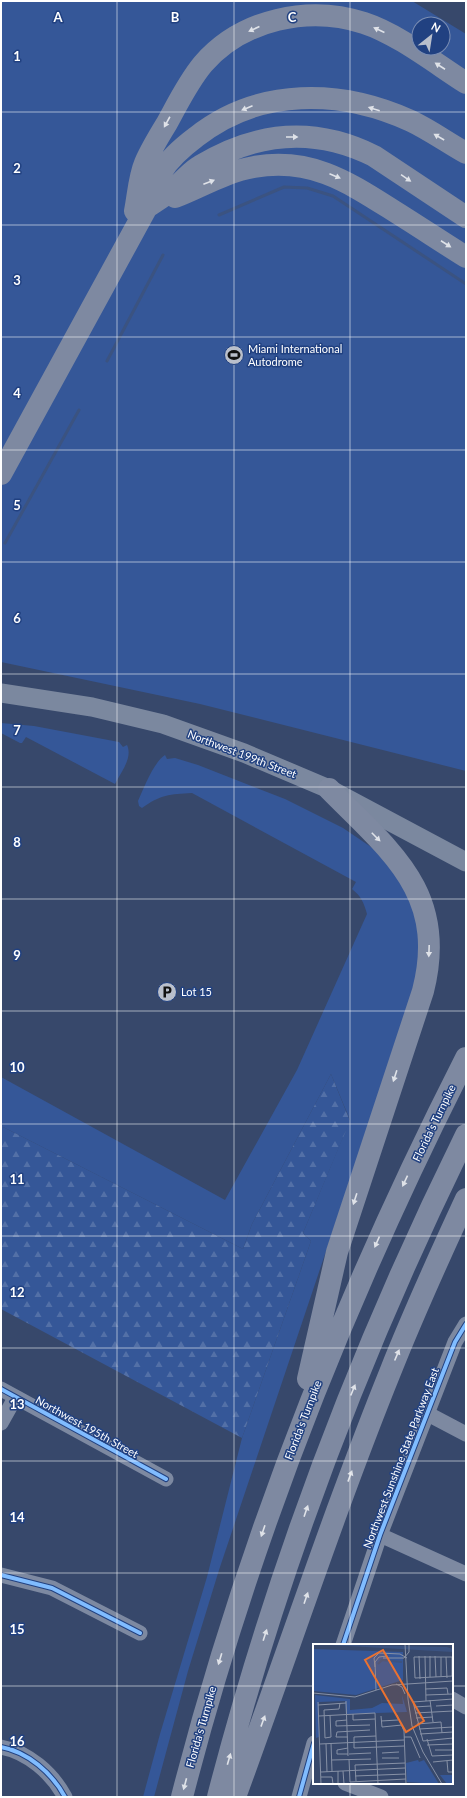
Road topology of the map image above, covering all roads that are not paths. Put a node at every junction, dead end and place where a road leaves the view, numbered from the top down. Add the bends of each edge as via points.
1 (466, 83) edge
2 (466, 153) edge
3 (147, 207) junction
4 (466, 217) edge
5 (130, 237) junction
6 (466, 257) edge
7 (1, 474) edge
8 (1, 693) edge
9 (329, 789) junction
10 (466, 862) edge
11 (466, 1058) edge
12 (466, 1135) edge
13 (466, 1199) edge
14 (466, 1324) edge
15 (1, 1389) edge
16 (15, 1398) junction
17 (428, 1414) junction
18 (1, 1423) edge
19 (466, 1434) edge
20 (290, 1454) junction
21 (166, 1479) dead end
22 (380, 1535) junction
23 (466, 1574) edge
24 (1, 1575) edge
25 (140, 1633) dead end
26 (343, 1644) edge
27 (453, 1700) edge
28 (466, 1707) edge
29 (1, 1747) edge
30 (313, 1750) edge
31 (310, 1772) edge
32 (348, 1784) edge
33 (65, 1797) edge
34 (182, 1797) edge
35 (218, 1797) edge
36 (235, 1797) edge
37 (299, 1797) edge
38 (381, 1797) edge

1 -> 5 highway via 382,30 348,18 329,15 290,17 254,28 213,54 186,87 144,164
2 -> 3 highway via 411,121 345,100 311,97 277,100 255,105 230,116 208,127 184,146 162,171
3 -> 4 highway via 178,186 198,166 236,147 264,139 298,136 326,138 374,156
3 - 5 highway
3 -> 6 highway via 229,174 254,167 315,169 356,187
5 - 7 highway
8 - 9 main road, Northwest 199th Street via 92,707 163,724 244,753
9 - 10 main road, Northwest 199th Street
9 -> 20 highway via 394,854 403,867 413,883 425,914 430,945 423,991 337,1252
11 -> 20 highway, Florida's Turnpike via 375,1247 319,1378
35 -> 12 highway via 264,1638 333,1440 404,1268
36 -> 13 highway via 391,1370 416,1308
14 - 17 street, Northwest Sunshine State Parkway East via 455,1342
15 - 16 street, Northwest 195th Street
16 - 18 street
16 - 21 street, Northwest 195th Street
17 - 19 street
17 - 22 street, Northwest Sunshine State Parkway East
20 -> 34 highway, Florida's Turnpike via 226,1640
22 - 23 street
22 - 26 street, Northwest Sunshine State Parkway East
24 - 25 street via 52,1588
27 - 28 street
29 - 33 street via 15,1750 36,1764 53,1779
30 - 31 street
31 - 37 street
32 - 38 street

